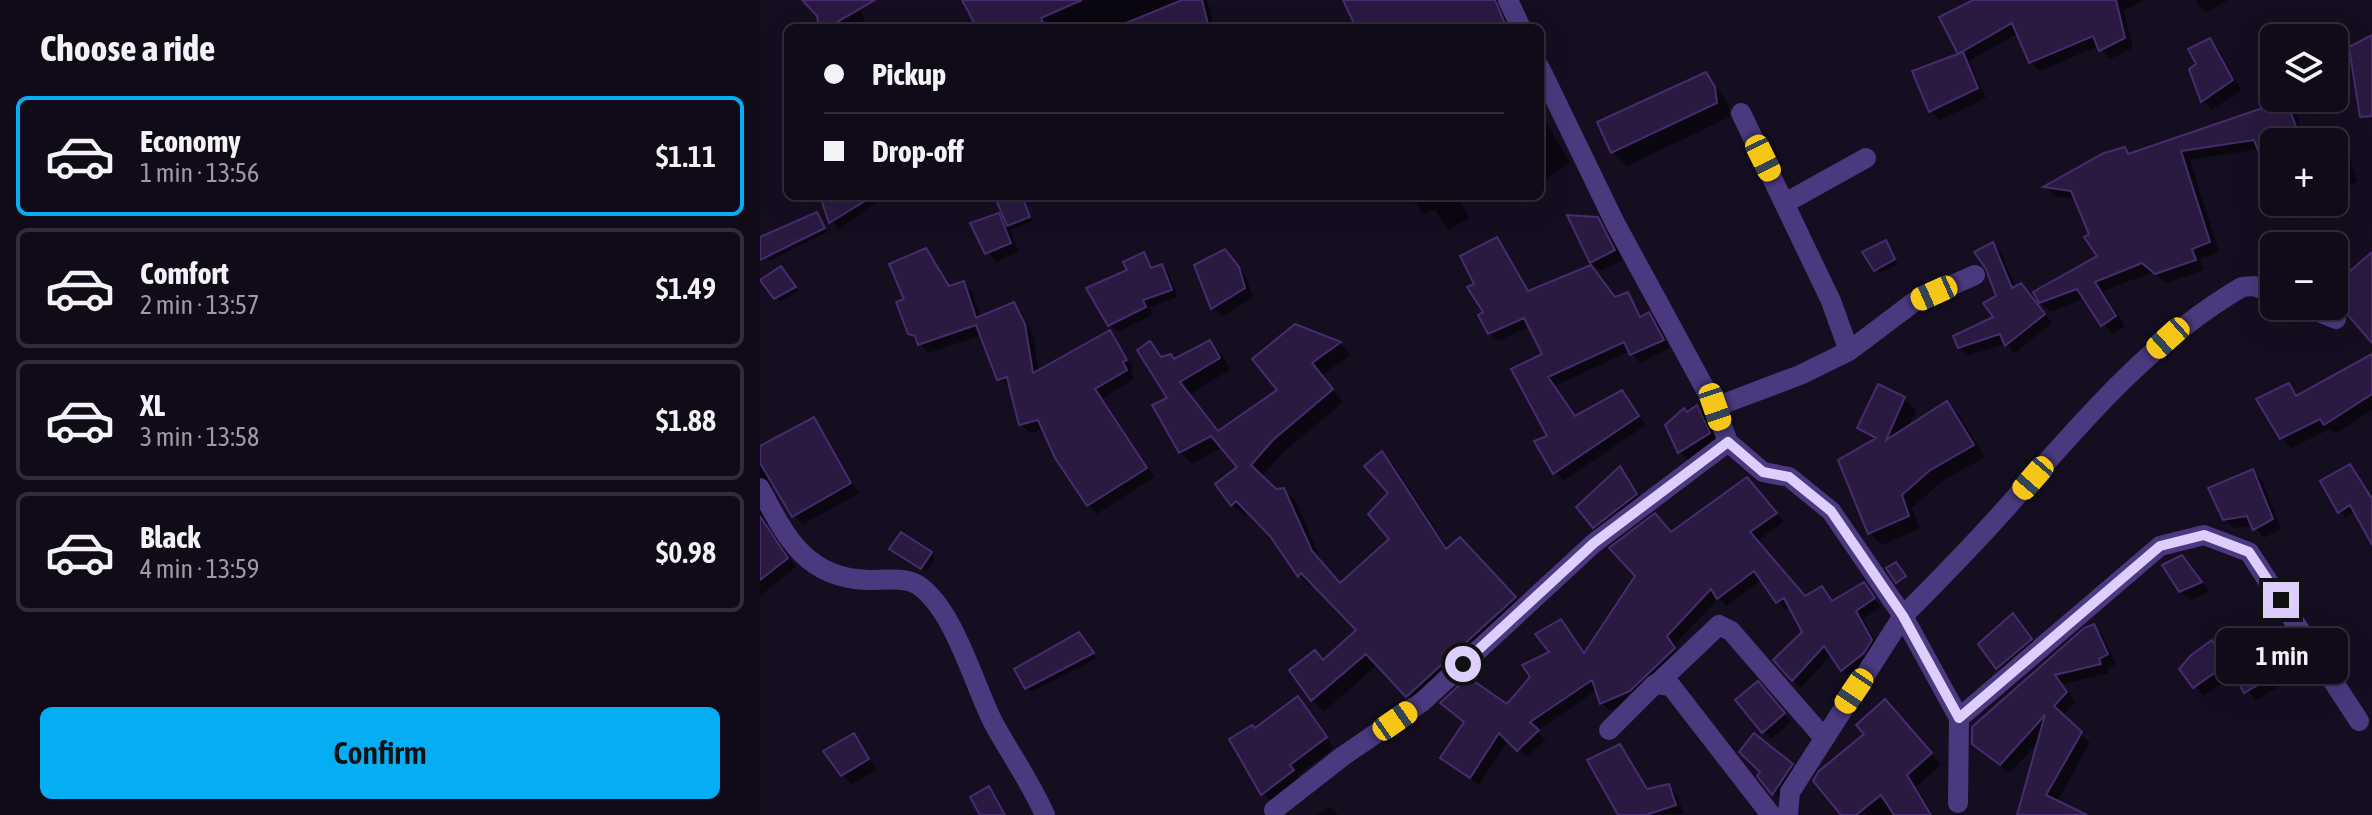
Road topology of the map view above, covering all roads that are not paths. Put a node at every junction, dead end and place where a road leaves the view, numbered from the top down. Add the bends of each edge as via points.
1 (1508, 0) edge
2 (1519, 24) edge
3 (1544, 76) edge
4 (1741, 113) dead end
5 (1866, 158) dead end
6 (1785, 203) junction
7 (1975, 275) dead end
8 (2260, 288) edge
9 (1849, 351) junction
10 (1715, 407) junction
11 (1728, 442) junction
12 (760, 488) edge
13 (1903, 616) junction
14 (1659, 682) junction
15 (1959, 718) junction
16 (2359, 721) dead end
17 (1609, 730) dead end
18 (1823, 737) junction
19 (1958, 803) dead end
20 (1274, 810) dead end
21 (1045, 815) edge
22 (1771, 815) edge
23 (1788, 815) edge

1 - 2 street
3 - 10 street via 1615,223
4 - 6 street
5 - 6 street
6 - 9 street
7 - 9 street via 1914,302
8 - 13 street via 2242,287 2168,338 2109,391
9 - 10 street
10 - 11 street
11 - 13 street via 1763,472 1789,477 1831,511
11 - 20 street via 1594,543 1422,702
12 - 21 street via 802,556 837,576 918,585 961,642 993,722
13 - 15 street
13 - 18 street
14 - 17 street
14 - 18 street via 1719,625 1731,631
14 - 22 street via 1671,686
15 - 16 street via 2160,546 2204,535 2249,552
15 - 19 street
18 - 23 street via 1790,792

